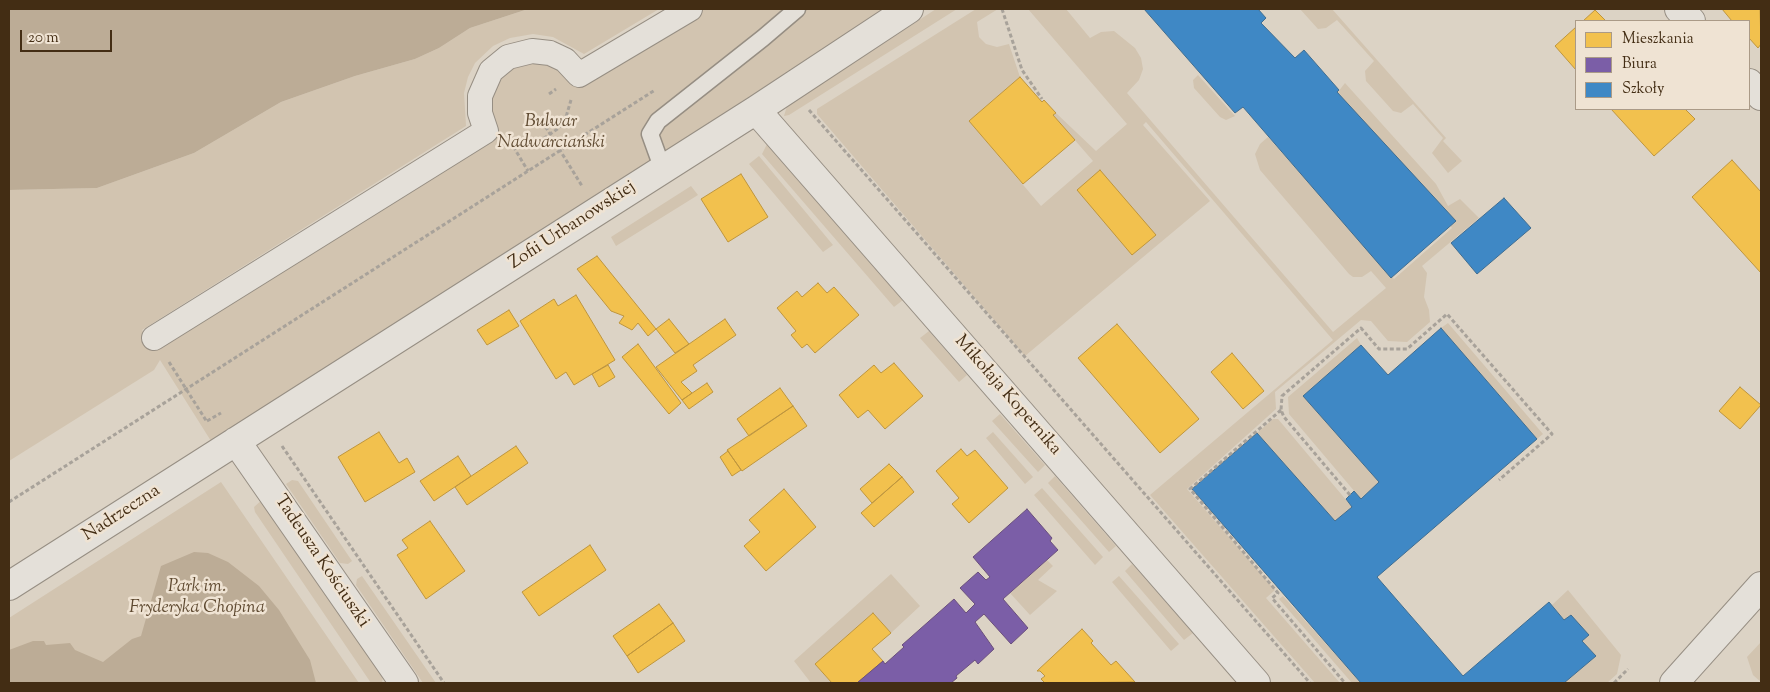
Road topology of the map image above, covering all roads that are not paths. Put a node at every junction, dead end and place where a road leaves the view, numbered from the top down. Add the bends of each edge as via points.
1 (690, 9) edge
2 (797, 9) edge
3 (909, 9) edge
4 (1679, 9) edge
5 (1690, 20) edge
6 (1750, 83) edge
7 (1761, 96) edge
8 (756, 110) junction
9 (663, 170) junction
10 (154, 338) dead end
11 (236, 441) junction
12 (9, 586) edge
13 (1761, 586) edge
14 (404, 683) edge
15 (1256, 683) edge
16 (1674, 683) edge

1 - 10 street via 580,75 565,60 550,53 532,51 508,58 491,71 480,96 480,113 486,131
2 - 9 lane via 658,121 650,134
3 - 8 street, Zofii Urbanowskiej
4 - 5 street
6 - 7 street
8 - 9 street, Zofii Urbanowskiej
8 - 15 street, Mikołaja Kopernika
9 - 11 street, Zofii Urbanowskiej
11 - 12 street, Nadrzeczna
11 - 14 street, Tadeusza Kościuszki
13 - 16 street

